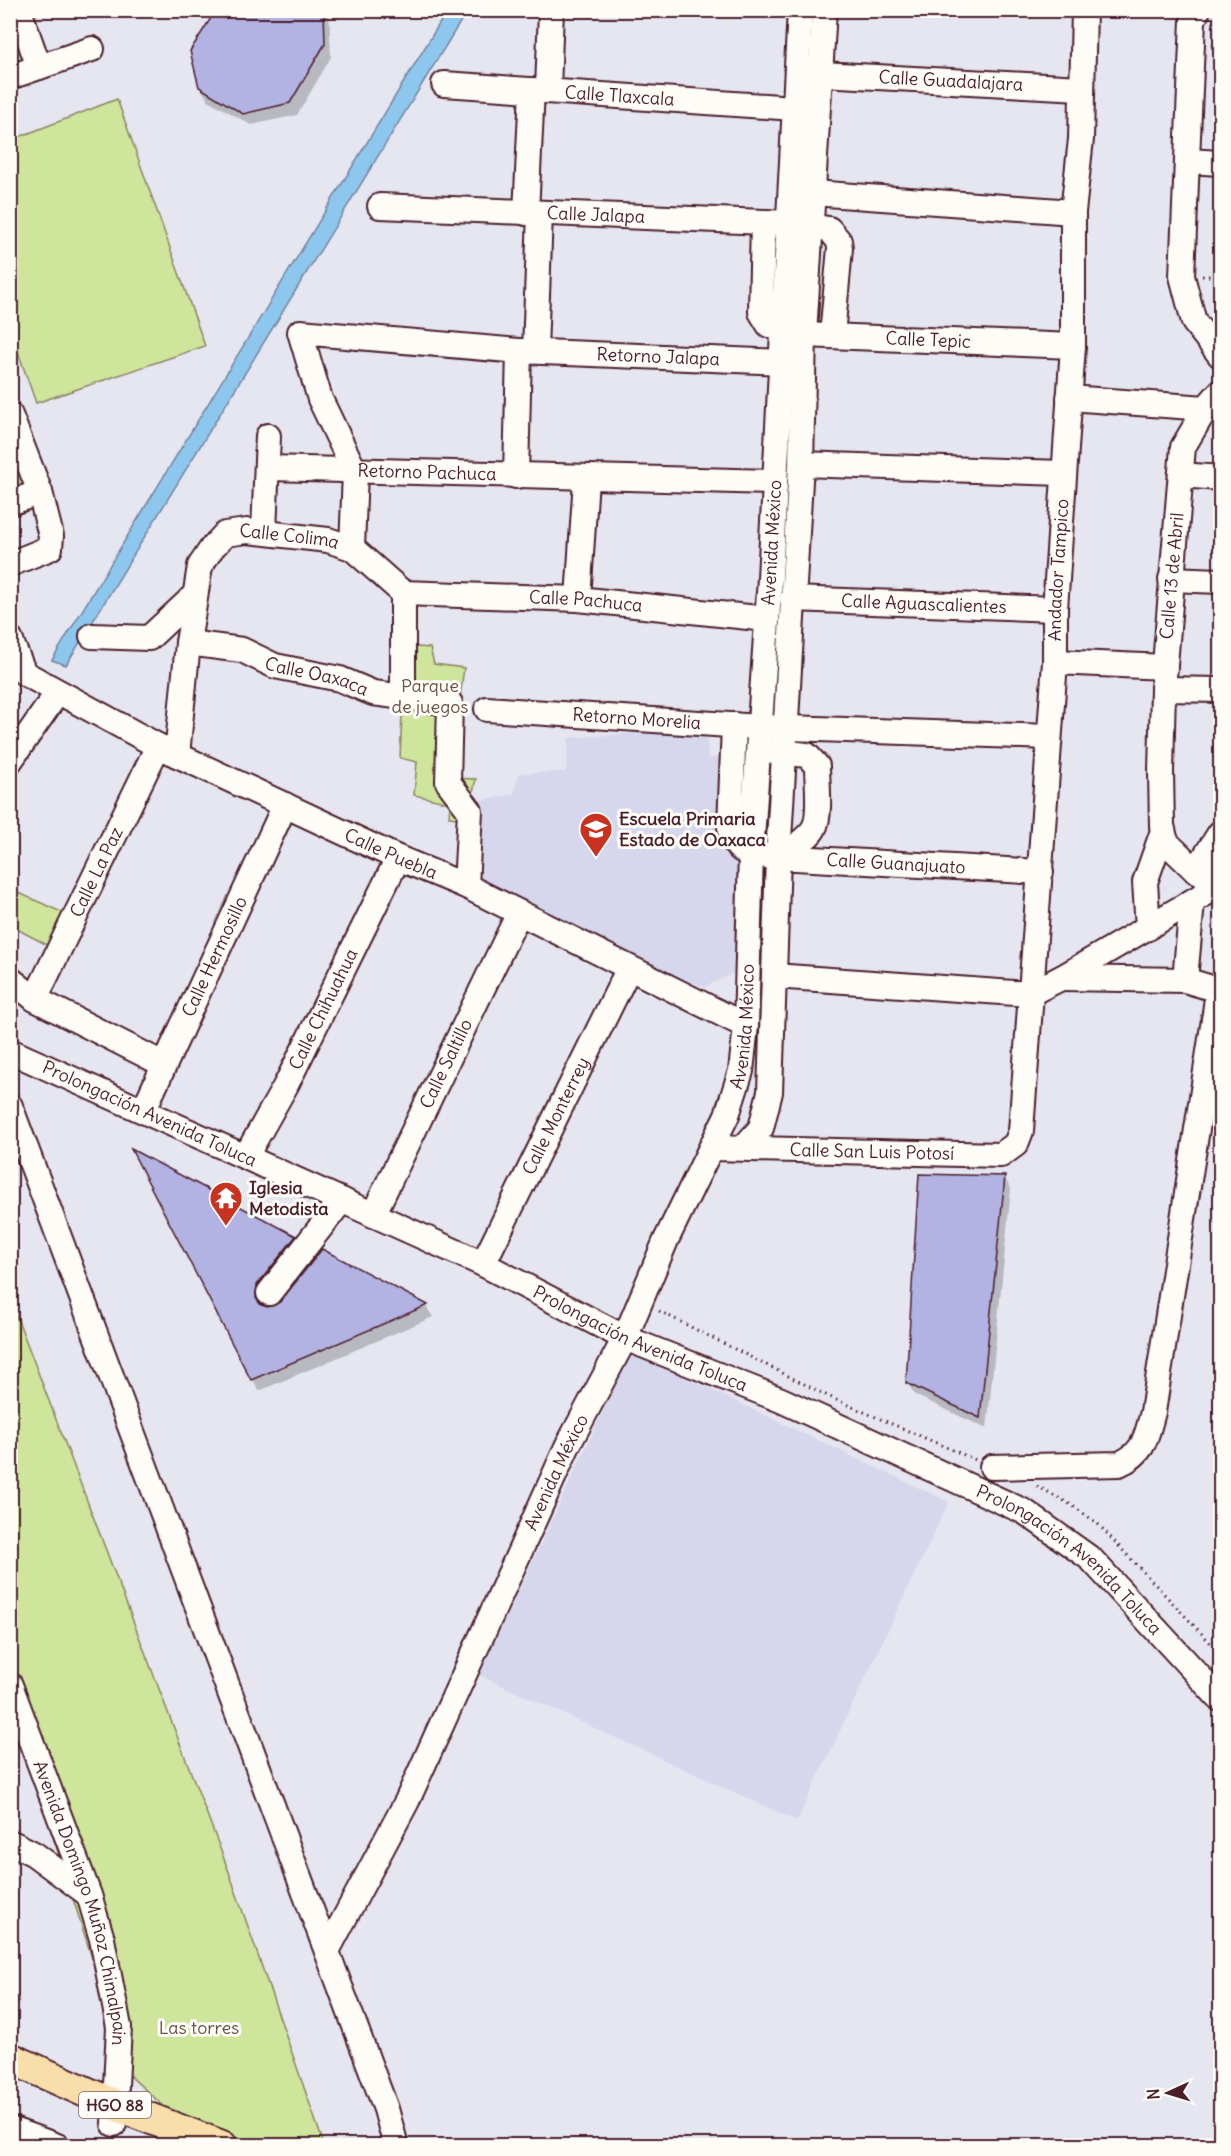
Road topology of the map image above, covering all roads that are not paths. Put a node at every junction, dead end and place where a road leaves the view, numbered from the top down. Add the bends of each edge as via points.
1 (551, 10) edge
2 (800, 10) edge
3 (824, 10) edge
4 (1084, 10) edge
5 (1198, 10) edge
6 (22, 16) edge
7 (92, 49) dead end
8 (39, 67) junction
9 (821, 74) junction
10 (10, 77) edge
11 (444, 84) dead end
12 (1081, 88) junction
13 (540, 90) junction
14 (794, 108) junction
15 (1188, 161) junction
16 (1221, 163) edge
17 (813, 193) junction
18 (380, 206) dead end
19 (1074, 212) junction
20 (533, 213) junction
21 (763, 222) junction
22 (800, 224) junction
23 (794, 333) junction
24 (832, 336) junction
25 (1073, 346) junction
26 (527, 351) junction
27 (1221, 355) edge
28 (783, 362) junction
29 (1069, 398) junction
30 (1213, 400) edge
31 (10, 415) edge
32 (268, 436) dead end
33 (801, 464) junction
34 (269, 468) junction
35 (355, 471) junction
36 (1063, 473) junction
37 (1181, 475) junction
38 (516, 476) junction
39 (1221, 478) edge
40 (586, 479) junction
41 (775, 482) junction
42 (40, 492) junction
43 (10, 503) edge
44 (264, 532) junction
45 (352, 548) junction
46 (10, 564) edge
47 (1171, 579) junction
48 (1221, 581) edge
49 (403, 592) junction
50 (194, 596) junction
51 (578, 599) junction
52 (792, 599) junction
53 (1055, 609) junction
54 (767, 619) junction
55 (92, 636) dead end
56 (10, 639) edge
57 (188, 643) junction
58 (1055, 662) junction
59 (1164, 678) junction
60 (35, 682) edge
61 (1221, 690) edge
62 (403, 697) junction
63 (487, 709) dead end
64 (735, 725) junction
65 (786, 726) junction
66 (1049, 737) junction
67 (759, 738) junction
68 (168, 751) junction
69 (784, 752) junction
70 (10, 761) edge
71 (285, 805) junction
72 (1163, 831) junction
73 (1221, 833) edge
74 (751, 854) junction
75 (398, 858) junction
76 (786, 858) junction
77 (1196, 871) junction
78 (1041, 872) junction
79 (1221, 884) edge
80 (466, 886) junction
81 (1192, 902) junction
82 (519, 913) junction
83 (1148, 928) junction
84 (629, 968) junction
85 (774, 975) junction
86 (1061, 978) junction
87 (10, 979) edge
88 (1185, 980) junction
89 (1219, 990) edge
90 (1029, 994) junction
91 (35, 999) junction
92 (746, 1026) junction
93 (10, 1051) edge
94 (163, 1064) junction
95 (10, 1106) edge
96 (144, 1109) junction
97 (1021, 1131) joint
98 (711, 1148) junction
99 (743, 1148) junction
100 (246, 1156) junction
101 (342, 1200) junction
102 (374, 1215) junction
103 (483, 1264) junction
104 (269, 1293) dead end
105 (625, 1338) junction
106 (992, 1467) road end
107 (10, 1686) edge
108 (1221, 1699) edge
109 (10, 1842) edge
110 (89, 1895) junction
111 (327, 1951) junction
112 (10, 2058) edge
113 (10, 2079) edge
114 (114, 2115) junction
115 (10, 2129) edge
116 (57, 2145) edge
117 (164, 2145) edge
118 (222, 2145) edge
119 (396, 2145) edge

1 - 13 street
2 - 14 street, Avenida México
3 - 9 street, Avenida México
4 - 12 street, Andador Tampico
5 - 15 street via 1193,20
6 - 8 street
7 - 8 street
8 - 10 street
9 - 12 street, Calle Guadalajara
9 - 17 street, Avenida México
11 - 13 street, Calle Tlaxcala
12 - 19 street, Andador Tampico
13 - 14 street, Calle Tlaxcala
13 - 20 street
14 - 22 street, Avenida México
15 - 16 street
15 - 27 street via 1182,276 1194,322
17 - 19 street
17 - 22 street, Avenida México
18 - 20 street, Calle Jalapa
19 - 25 street, Andador Tampico
20 - 21 street, Calle Jalapa
20 - 26 street
21 - 22 street, Calle Jalapa
21 - 23 street via 761,312 769,326
22 - 23 street, Avenida México
22 - 24 street via 830,230 838,241
23 - 24 street, Calle Tepic
23 - 28 street, Avenida México
23 - 33 street, Avenida México
24 - 25 street, Calle Tepic
25 - 29 street, Andador Tampico
26 - 28 street, Retorno Jalapa
26 - 35 street, Retorno Jalapa via 300,332 320,399
26 - 38 street
28 - 41 street, Avenida México
29 - 30 street
29 - 36 street, Andador Tampico
30 - 37 street, Calle 13 de Abril via 1183,447
31 - 42 street
32 - 34 street
33 - 36 street
33 - 52 street, Avenida México
34 - 35 street, Retorno Pachuca
34 - 44 street
35 - 38 street, Retorno Pachuca
35 - 45 street
36 - 53 street, Andador Tampico
37 - 39 street
37 - 47 street, Calle 13 de Abril
38 - 40 street, Retorno Pachuca
40 - 41 street, Retorno Pachuca
40 - 51 street
41 - 54 street, Avenida México
42 - 43 street
42 - 46 street via 50,548
44 - 45 street, Calle Colima via 307,536
44 - 50 street, Calle Colima via 225,534 200,566
45 - 49 street
47 - 48 street
47 - 59 street, Calle 13 de Abril
49 - 51 street, Calle Pachuca
49 - 62 street
50 - 55 street via 149,638
50 - 57 street, Calle Colima
51 - 54 street, Calle Pachuca
52 - 53 street, Calle Aguascalientes
52 - 65 street, Avenida México
53 - 58 street, Andador Tampico
54 - 67 street, Avenida México
56 - 60 street
57 - 62 street, Calle Oaxaca via 242,650 275,666
57 - 68 street, Calle Colima
58 - 59 street
58 - 66 street, Andador Tampico
59 - 61 street
59 - 72 street, Calle 13 de Abril
60 - 68 street, Calle Puebla
60 - 70 street
62 - 80 street, Calle Oaxaca via 447,700 452,706 448,782 466,804 471,819
63 - 64 street, Retorno Morelia
64 - 67 street, Retorno Morelia
64 - 74 street via 730,827 734,844
65 - 66 street
65 - 67 street, Retorno Morelia
65 - 69 street, Avenida México
66 - 78 street, Andador Tampico
67 - 69 street
67 - 74 street, Avenida México
68 - 71 street, Calle Puebla
68 - 91 street, Calle La Paz
69 - 76 street, Avenida México
69 - 76 street via 807,755 817,766 814,829
71 - 75 street, Calle Puebla
71 - 94 street, Calle Hermosillo
72 - 77 street via 1166,842
72 - 83 street via 1145,882
73 - 77 street
74 - 76 street, Calle Guanajuato
74 - 92 street, Avenida México
75 - 80 street, Calle Puebla
75 - 100 street, Calle Chihuahua
76 - 78 street, Calle Guanajuato
76 - 85 street, Avenida México
77 - 79 street
78 - 90 street, Andador Tampico
79 - 81 street
80 - 82 street, Calle Puebla
81 - 83 street
81 - 88 street
82 - 84 street, Calle Puebla
82 - 102 street, Calle Saltillo
83 - 86 street
84 - 92 street, Calle Puebla
84 - 103 street, Calle Monterrey
85 - 90 street
85 - 99 street, Avenida México via 767,1110 761,1128
86 - 88 street
86 - 90 street
87 - 91 street
88 - 89 street
89 - 106 street via 1153,1412 1145,1441 1135,1457 1119,1464
90 - 97 street, Andador Tampico
91 - 94 street
92 - 98 street, Avenida México via 741,1071
93 - 96 street, Prolongación Avenida Toluca
94 - 96 street, Calle Hermosillo
95 - 111 street
96 - 100 street, Prolongación Avenida Toluca
97 - 99 street, Calle San Luis Potosí via 1016,1144 1001,1155
98 - 99 street, Calle San Luis Potosí
98 - 105 street, Avenida México via 666,1240
100 - 101 street, Prolongación Avenida Toluca
101 - 102 street, Prolongación Avenida Toluca
101 - 104 street
102 - 103 street, Prolongación Avenida Toluca
103 - 105 street, Prolongación Avenida Toluca
105 - 108 street, Prolongación Avenida Toluca via 781,1400 1025,1512 1090,1559
105 - 111 street, Avenida México via 568,1445 407,1801
107 - 110 street, Avenida Domingo Muñoz Chimalpain
109 - 110 street via 34,1854
110 - 114 street, Avenida Domingo Muñoz Chimalpain via 105,1950 119,2027
111 - 119 street
112 - 114 main road, HGO 88
113 - 114 main road, HGO 88
114 - 117 main road, HGO 88
114 - 118 main road, HGO 88
115 - 116 street

